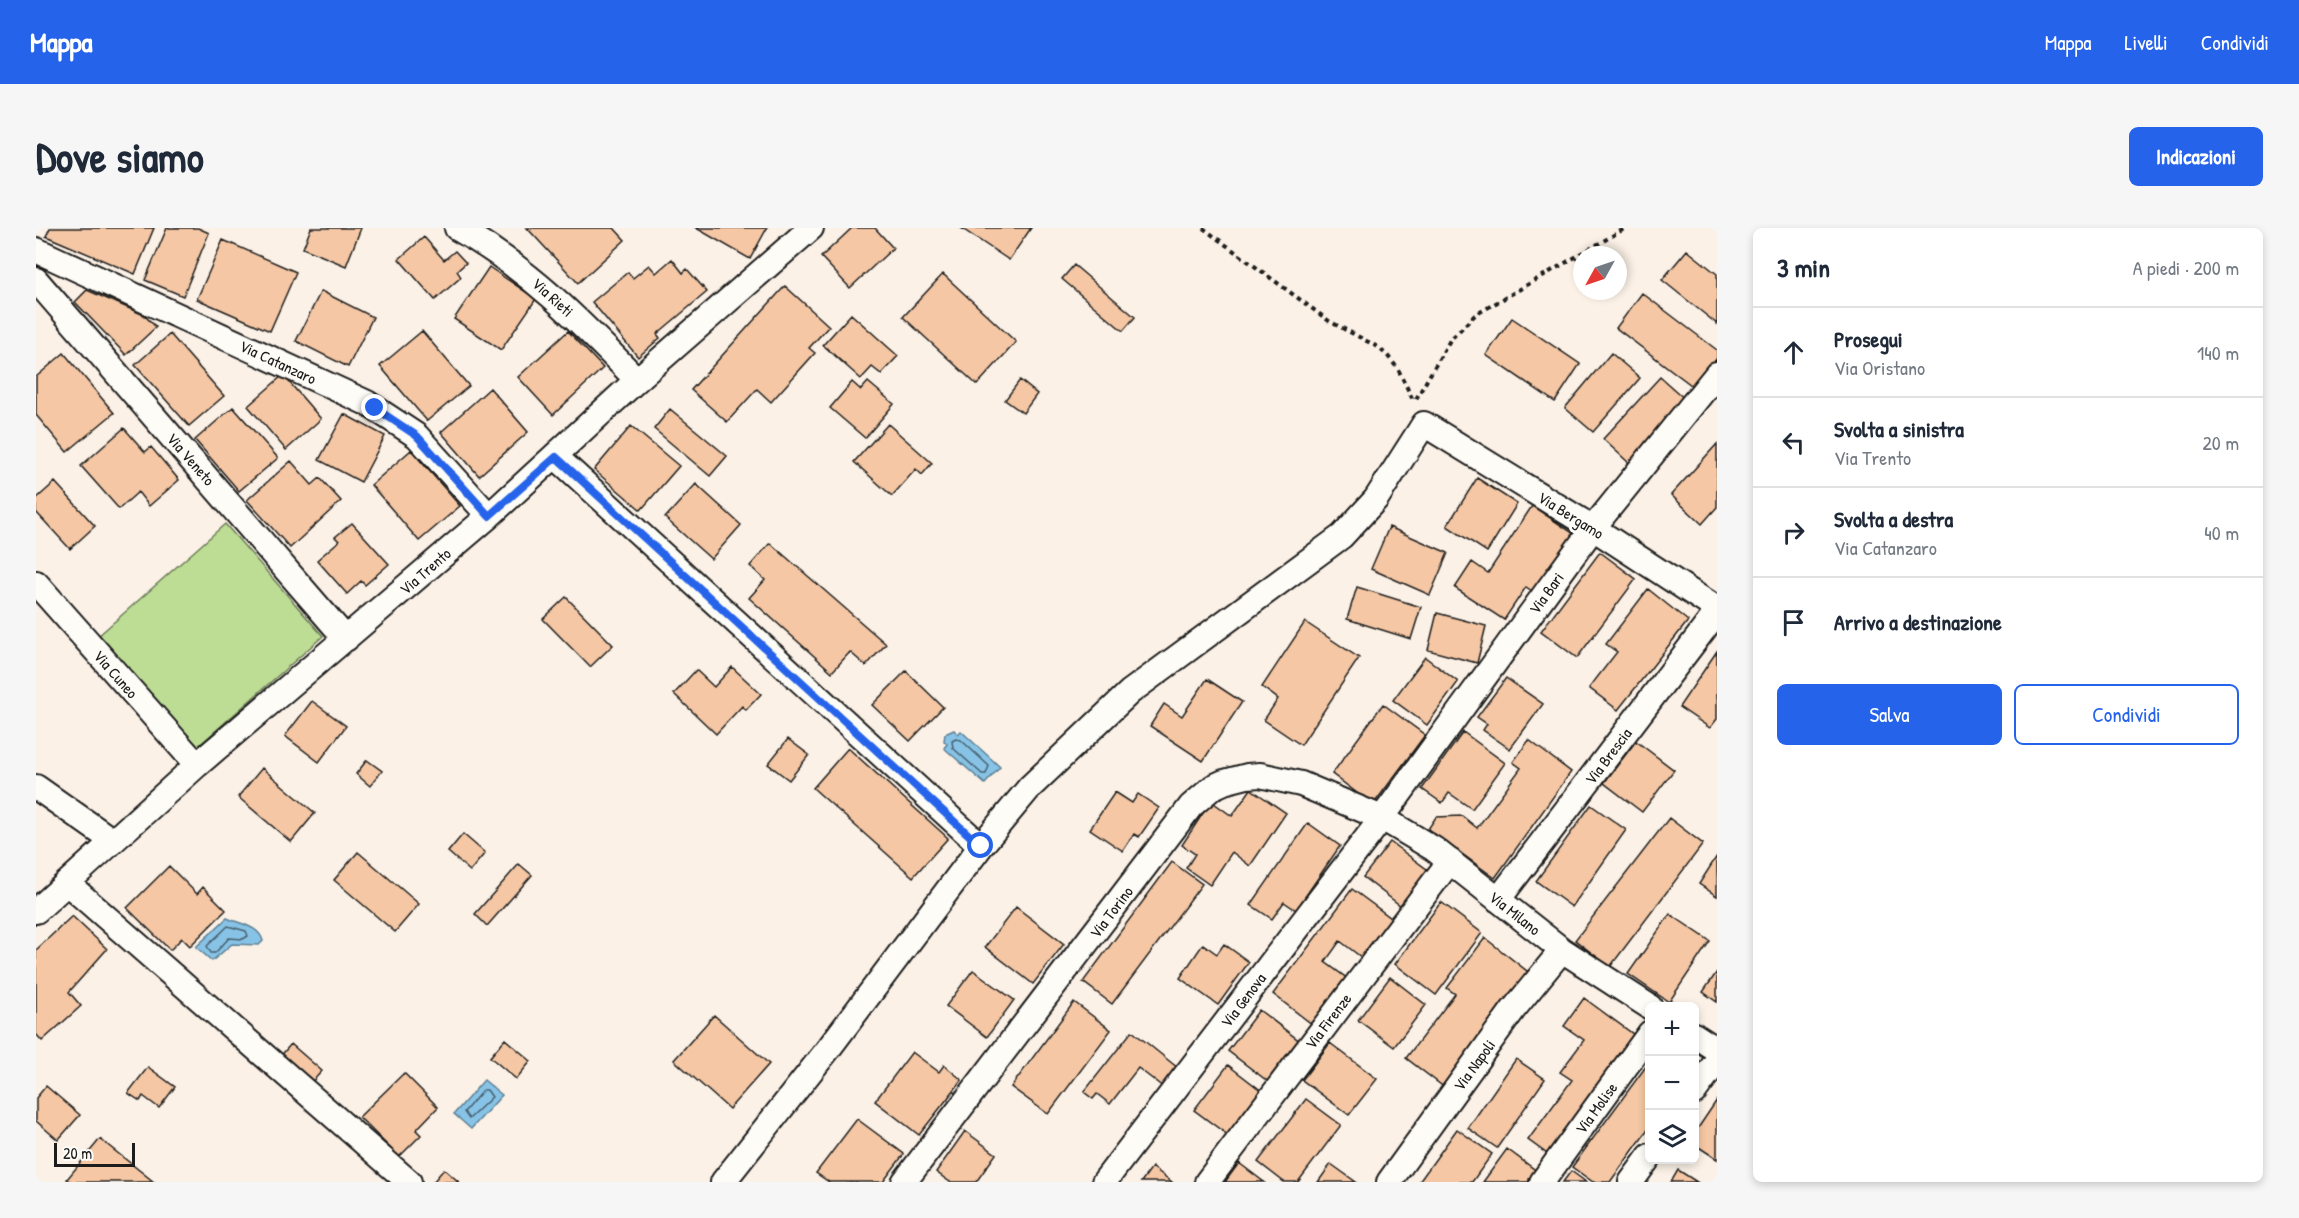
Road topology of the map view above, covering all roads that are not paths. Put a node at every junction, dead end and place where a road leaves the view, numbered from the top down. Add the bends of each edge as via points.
1 (457, 228) edge
2 (811, 228) edge
3 (36, 250) edge
4 (36, 280) edge
5 (1717, 374) edge
6 (637, 380) junction
7 (556, 457) junction
8 (489, 516) junction
9 (1593, 528) junction
10 (36, 583) edge
11 (1717, 611) edge
12 (346, 639) junction
13 (197, 765) junction
14 (36, 788) edge
15 (1382, 818) junction
16 (113, 841) junction
17 (981, 846) junction
18 (1450, 861) junction
19 (67, 883) junction
20 (1498, 900) junction
21 (36, 911) edge
22 (1562, 950) junction
23 (1645, 1004) edge
24 (1699, 1038) edge
25 (1645, 1041) edge
26 (1717, 1050) edge
27 (1717, 1061) edge
28 (1699, 1086) edge
29 (1645, 1163) edge
30 (409, 1182) edge
31 (723, 1182) edge
32 (904, 1182) edge
33 (1104, 1182) edge
34 (1207, 1182) edge
35 (1389, 1182) edge
36 (1542, 1182) edge
37 (1631, 1182) edge

1 - 6 street, Via Rieti via 537,282
2 - 6 street, Via Trento
3 - 8 street, Via Catanzaro via 367,403 427,447
4 - 12 street, Via Veneto
5 - 9 street, Via Bari
6 - 7 street, Via Trento
7 - 8 street, Via Trento
7 - 17 street
8 - 12 street, Via Trento
9 - 11 street, Via Bergamo
9 - 15 street, Via Bari
9 - 17 street, Via Bergamo via 1424,424 1376,499 1348,530 1130,692 1030,787
10 - 13 street, Via Cuneo
11 - 20 street, Via Brescia
12 - 13 street, Via Trento
13 - 16 street, Via Trento
14 - 16 street
15 - 18 street, Via Milano
15 - 32 street, Via Torino via 1315,789 1274,777 1247,776 1213,787 1191,806
15 - 33 street, Via Genova
16 - 19 street, Via Trento
17 - 31 street
18 - 20 street, Via Milano
18 - 34 street, Via Firenze
19 - 21 street, Via Trento
19 - 30 street
20 - 22 street, Via Milano
22 - 23 street, Via Milano
22 - 35 street, Via Napoli via 1513,1010
24 - 26 street
25 - 36 street, Via Molise
27 - 28 street
29 - 37 street

